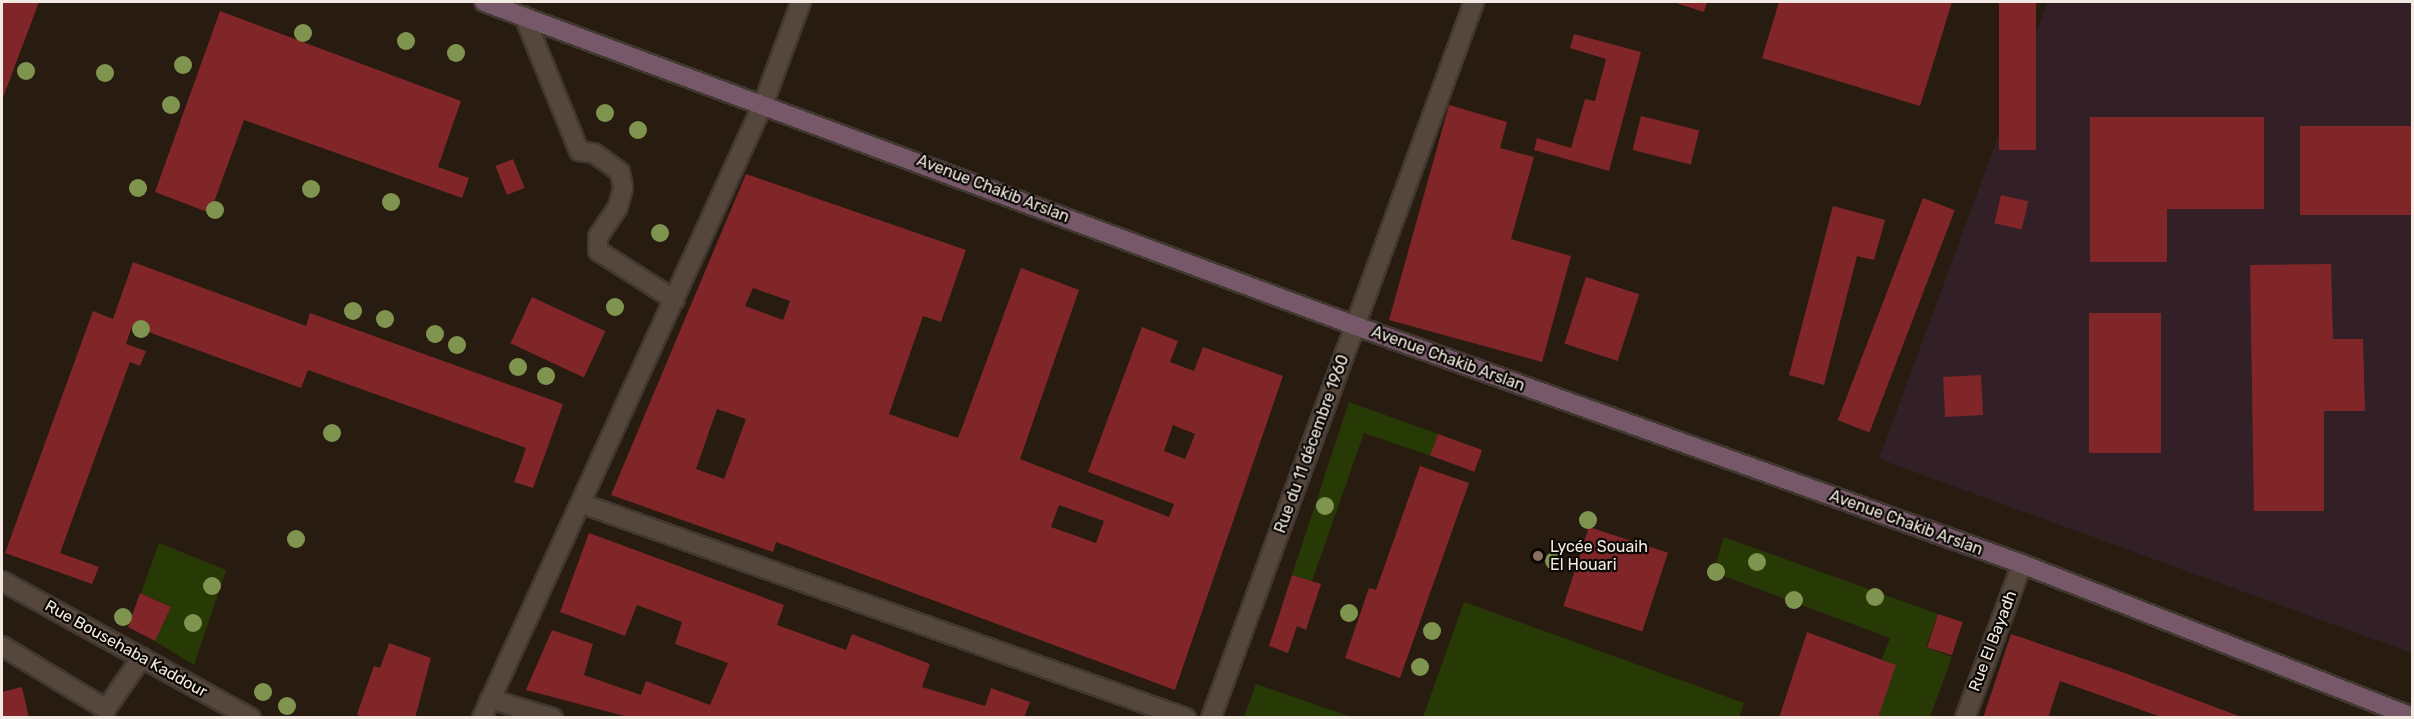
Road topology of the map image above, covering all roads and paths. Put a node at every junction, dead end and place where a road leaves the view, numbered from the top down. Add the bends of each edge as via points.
1 (484, 2) edge
2 (801, 2) edge
3 (1474, 2) edge
4 (524, 16) junction
5 (764, 102) junction
6 (675, 300) junction
7 (1356, 326) junction
8 (583, 504) junction
9 (2022, 564) junction
10 (2, 581) edge
11 (2, 646) edge
12 (142, 657) junction
13 (490, 699) junction
14 (251, 717) edge
15 (482, 717) edge
16 (553, 717) edge
17 (1186, 717) edge
18 (1211, 717) edge
19 (1965, 717) edge
20 (2412, 717) edge

1 - 4 main road, Avenue Chakib Arslan
2 - 5 street
3 - 7 street, Rue du 11 décembre 1960
4 - 5 main road, Avenue Chakib Arslan
4 - 6 street via 579,151 594,153 620,172 623,188 618,207 598,237 598,251
5 - 6 street
5 - 7 main road, Avenue Chakib Arslan
6 - 8 street
7 - 9 main road, Avenue Chakib Arslan
7 - 18 street, Rue du 11 décembre 1960
8 - 13 street
8 - 17 street
9 - 19 street, Rue El Bayadh
9 - 20 main road, Avenue Chakib Arslan
10 - 12 street, Rue Bousehaba Kaddour
11 - 12 street via 106,709
12 - 14 street, Rue Bousehaba Kaddour
13 - 15 street
13 - 16 street

